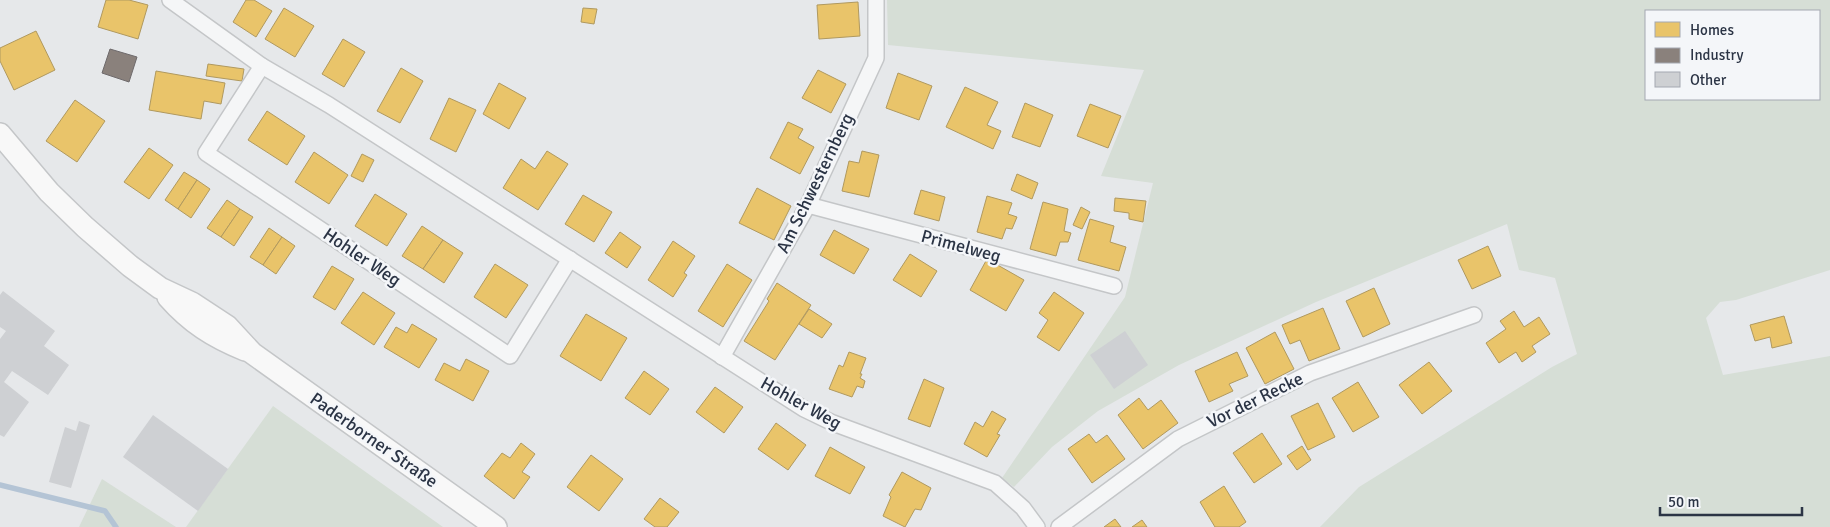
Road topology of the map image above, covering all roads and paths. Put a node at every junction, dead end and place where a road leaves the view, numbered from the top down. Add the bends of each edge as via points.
1 (170, 0) edge
2 (876, 0) edge
3 (262, 66) junction
4 (0, 134) edge
5 (808, 206) junction
6 (570, 259) junction
7 (1114, 286) dead end
8 (1474, 315) dead end
9 (722, 357) junction
10 (496, 527) edge
11 (1037, 527) edge
12 (1059, 527) edge

1 - 3 street, Hohler Weg
2 - 5 street, Am Schwesternberg via 876,58
3 - 6 street, Hohler Weg via 329,105
3 - 6 street, Hohler Weg via 206,152 510,356
4 - 10 main road, Paderborner Straße via 43,185 130,266 160,288 192,302 227,326 252,353
5 - 7 street, Primelweg
5 - 9 street, Am Schwesternberg
6 - 9 street, Hohler Weg
8 - 12 street, Vor der Recke via 1310,373 1178,439
9 - 11 street, Hohler Weg via 833,424 995,483 1023,508

